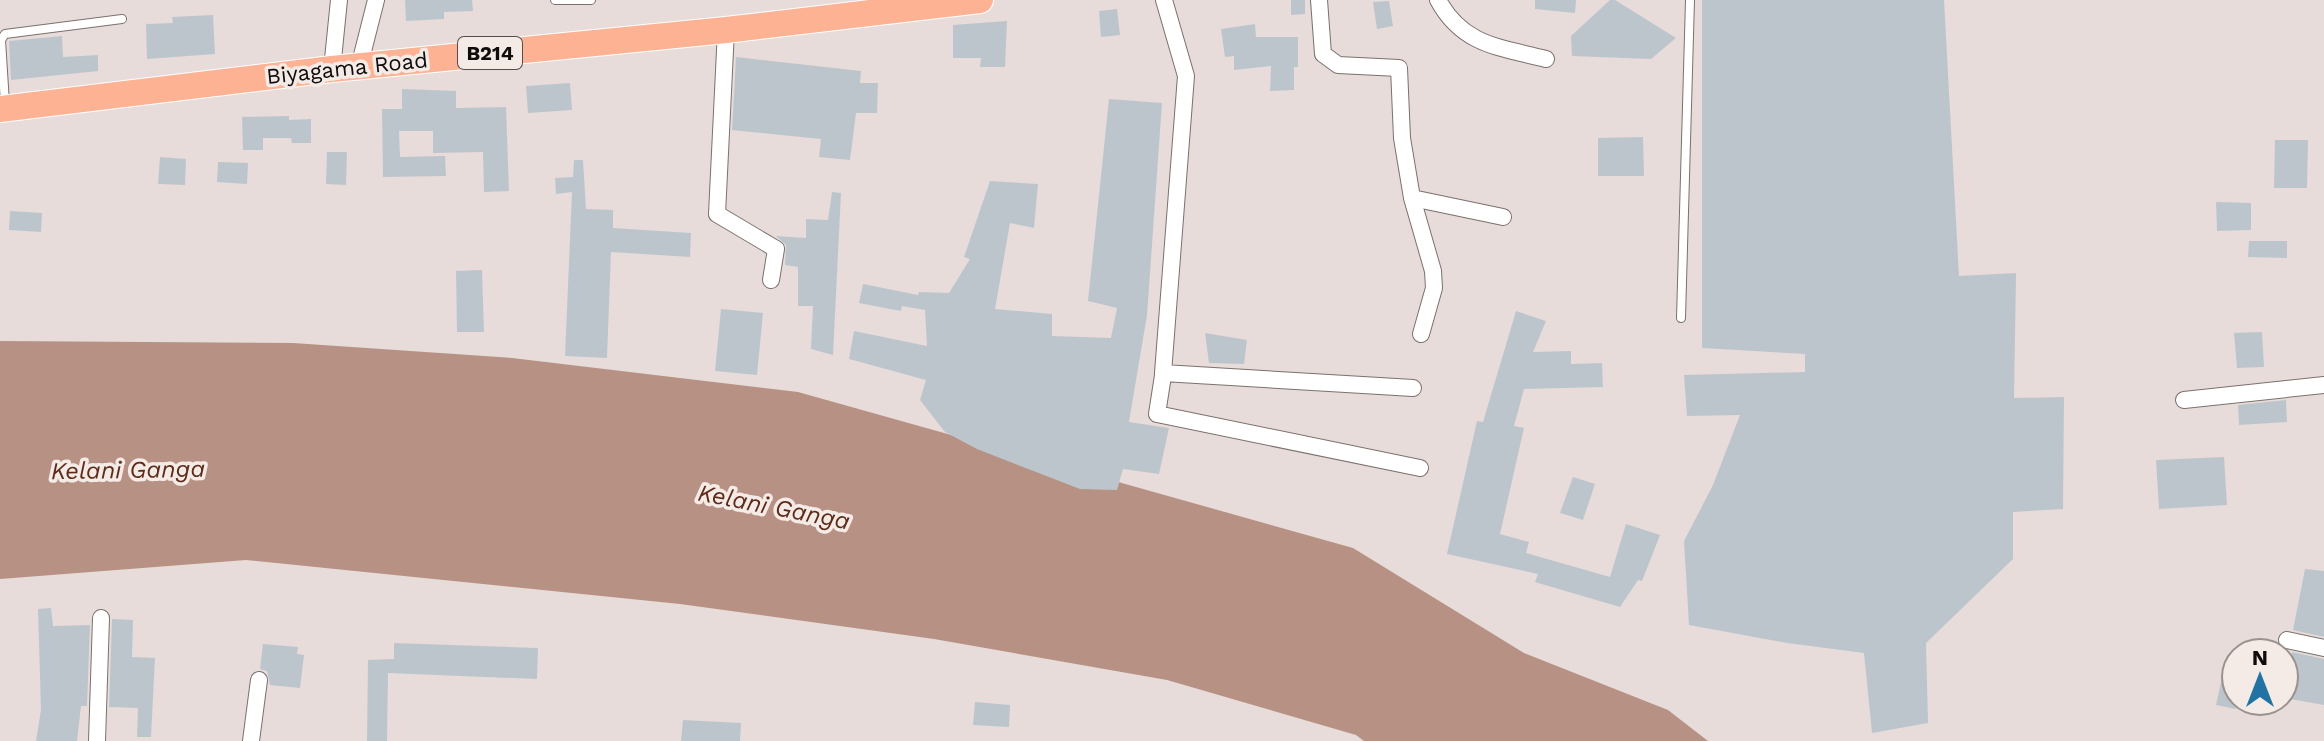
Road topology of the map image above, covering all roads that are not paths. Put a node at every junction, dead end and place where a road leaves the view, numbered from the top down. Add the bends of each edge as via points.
1 (339, 0) edge
2 (376, 0) edge
3 (555, 0) edge
4 (591, 0) edge
5 (980, 0) edge
6 (1164, 0) edge
7 (1319, 0) edge
8 (1438, 0) edge
9 (1690, 0) edge
10 (878, 6) edge
11 (122, 19) dead end
12 (726, 30) junction
13 (1546, 59) dead end
14 (359, 67) junction
15 (332, 69) junction
16 (3, 108) edge
17 (1412, 198) junction
18 (1503, 217) dead end
19 (771, 280) dead end
20 (1681, 318) dead end
21 (1421, 334) dead end
22 (1164, 369) junction
23 (2324, 385) edge
24 (1413, 388) dead end
25 (2184, 400) dead end
26 (1420, 468) dead end
27 (101, 618) dead end
28 (2300, 643) edge
29 (2324, 648) edge
30 (259, 680) dead end
31 (97, 741) edge
32 (251, 741) edge

1 - 15 street
2 - 14 street
3 - 4 lane
5 - 10 main road, Biyagama Road / B214
6 - 22 street via 1186,76
7 - 17 street via 1323,54 1338,65 1399,68
8 - 13 street via 1449,19 1477,41
9 - 20 lane
10 - 12 main road, Biyagama Road / B214
11 - 16 lane via 5,34
12 - 14 main road, Biyagama Road / B214
12 - 19 street via 717,214 776,249
14 - 15 main road, Biyagama Road / B214
15 - 16 main road, Biyagama Road / B214
17 - 18 street
17 - 21 street via 1433,271 1434,288
22 - 24 street via 1163,373
22 - 26 street via 1157,414
23 - 25 street
27 - 31 street
28 - 29 street
30 - 32 street

